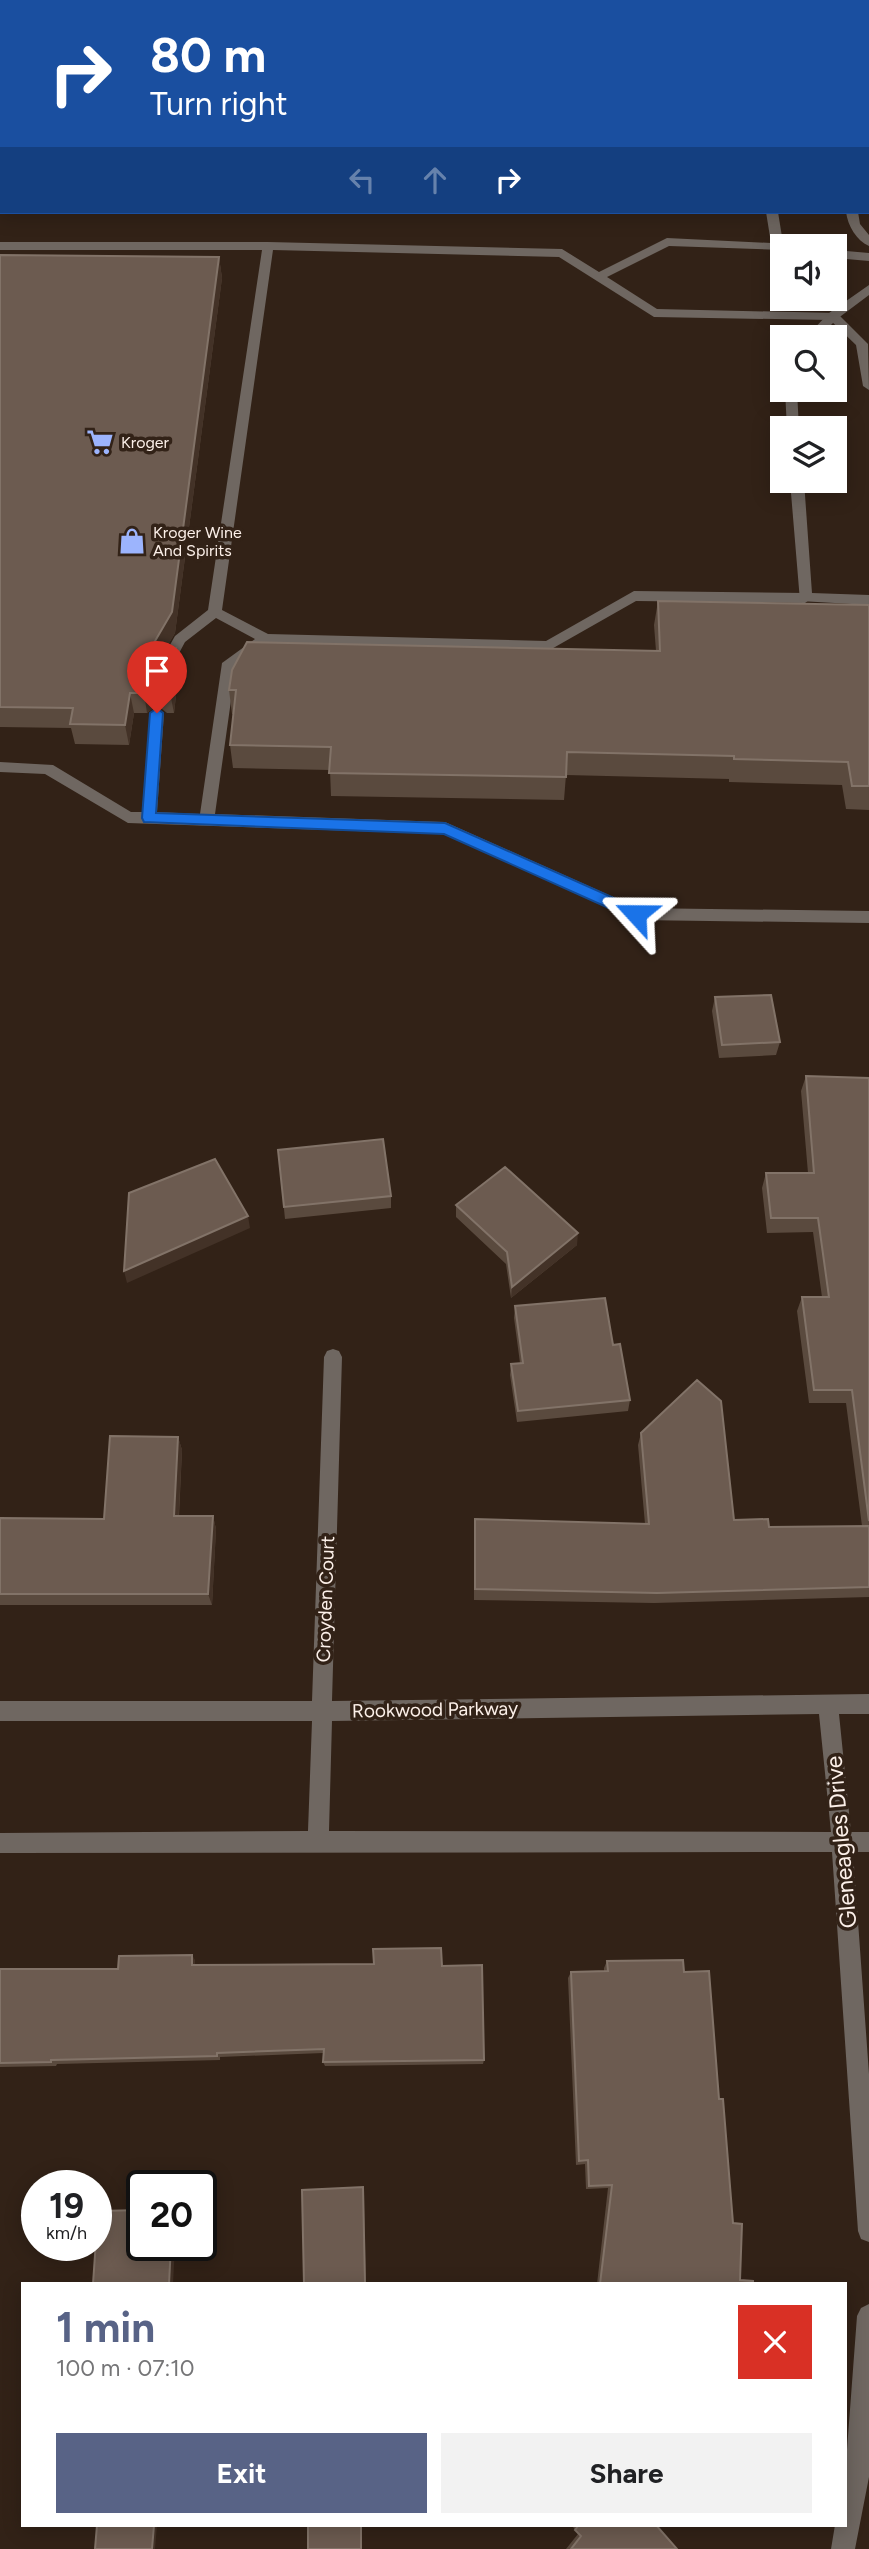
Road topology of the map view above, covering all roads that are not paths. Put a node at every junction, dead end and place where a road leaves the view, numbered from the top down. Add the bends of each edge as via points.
1 (773, 214) edge
2 (852, 214) edge
3 (778, 234) edge
4 (869, 243) edge
5 (0, 246) edge
6 (268, 246) junction
7 (770, 246) edge
8 (847, 255) edge
9 (869, 257) edge
10 (599, 276) junction
11 (869, 289) edge
12 (833, 316) junction
13 (824, 325) edge
14 (869, 386) edge
15 (798, 493) edge
16 (805, 598) junction
17 (869, 600) edge
18 (215, 612) junction
19 (265, 639) junction
20 (164, 668) edge
21 (157, 713) edge
22 (0, 767) edge
23 (149, 818) junction
24 (208, 820) junction
25 (869, 917) edge
26 (333, 1357) dead end
27 (828, 1703) junction
28 (869, 1704) edge
29 (0, 1711) edge
30 (321, 1711) junction
31 (318, 1840) junction
32 (842, 1842) junction
33 (869, 1842) edge
34 (0, 1843) edge
35 (869, 2231) edge
36 (869, 2316) edge
37 (843, 2549) edge

1 - 3 street
2 - 4 street via 854,225
5 - 6 street
6 - 10 street via 562,253
6 - 18 street
7 - 10 street via 667,242
8 - 9 street
10 - 12 street via 654,313
11 - 12 street
12 - 13 street
12 - 14 street via 862,344
15 - 16 street
16 - 17 street
16 - 19 street via 634,596 548,646
18 - 19 street
18 - 20 street via 180,639
19 - 24 street via 229,663
21 - 23 street
22 - 23 street via 48,769 128,817
23 - 24 street
24 - 25 street via 445,828 636,914
26 - 30 street, Croyden Court
27 - 28 street, Rookwood Parkway
27 - 30 street, Rookwood Parkway
27 - 32 street, Gleneagles Drive
29 - 30 street, Rookwood Parkway
30 - 31 street, Croyden Court
31 - 32 street
31 - 34 street
32 - 33 street
32 - 35 street, Gleneagles Drive
36 - 37 street via 858,2472

